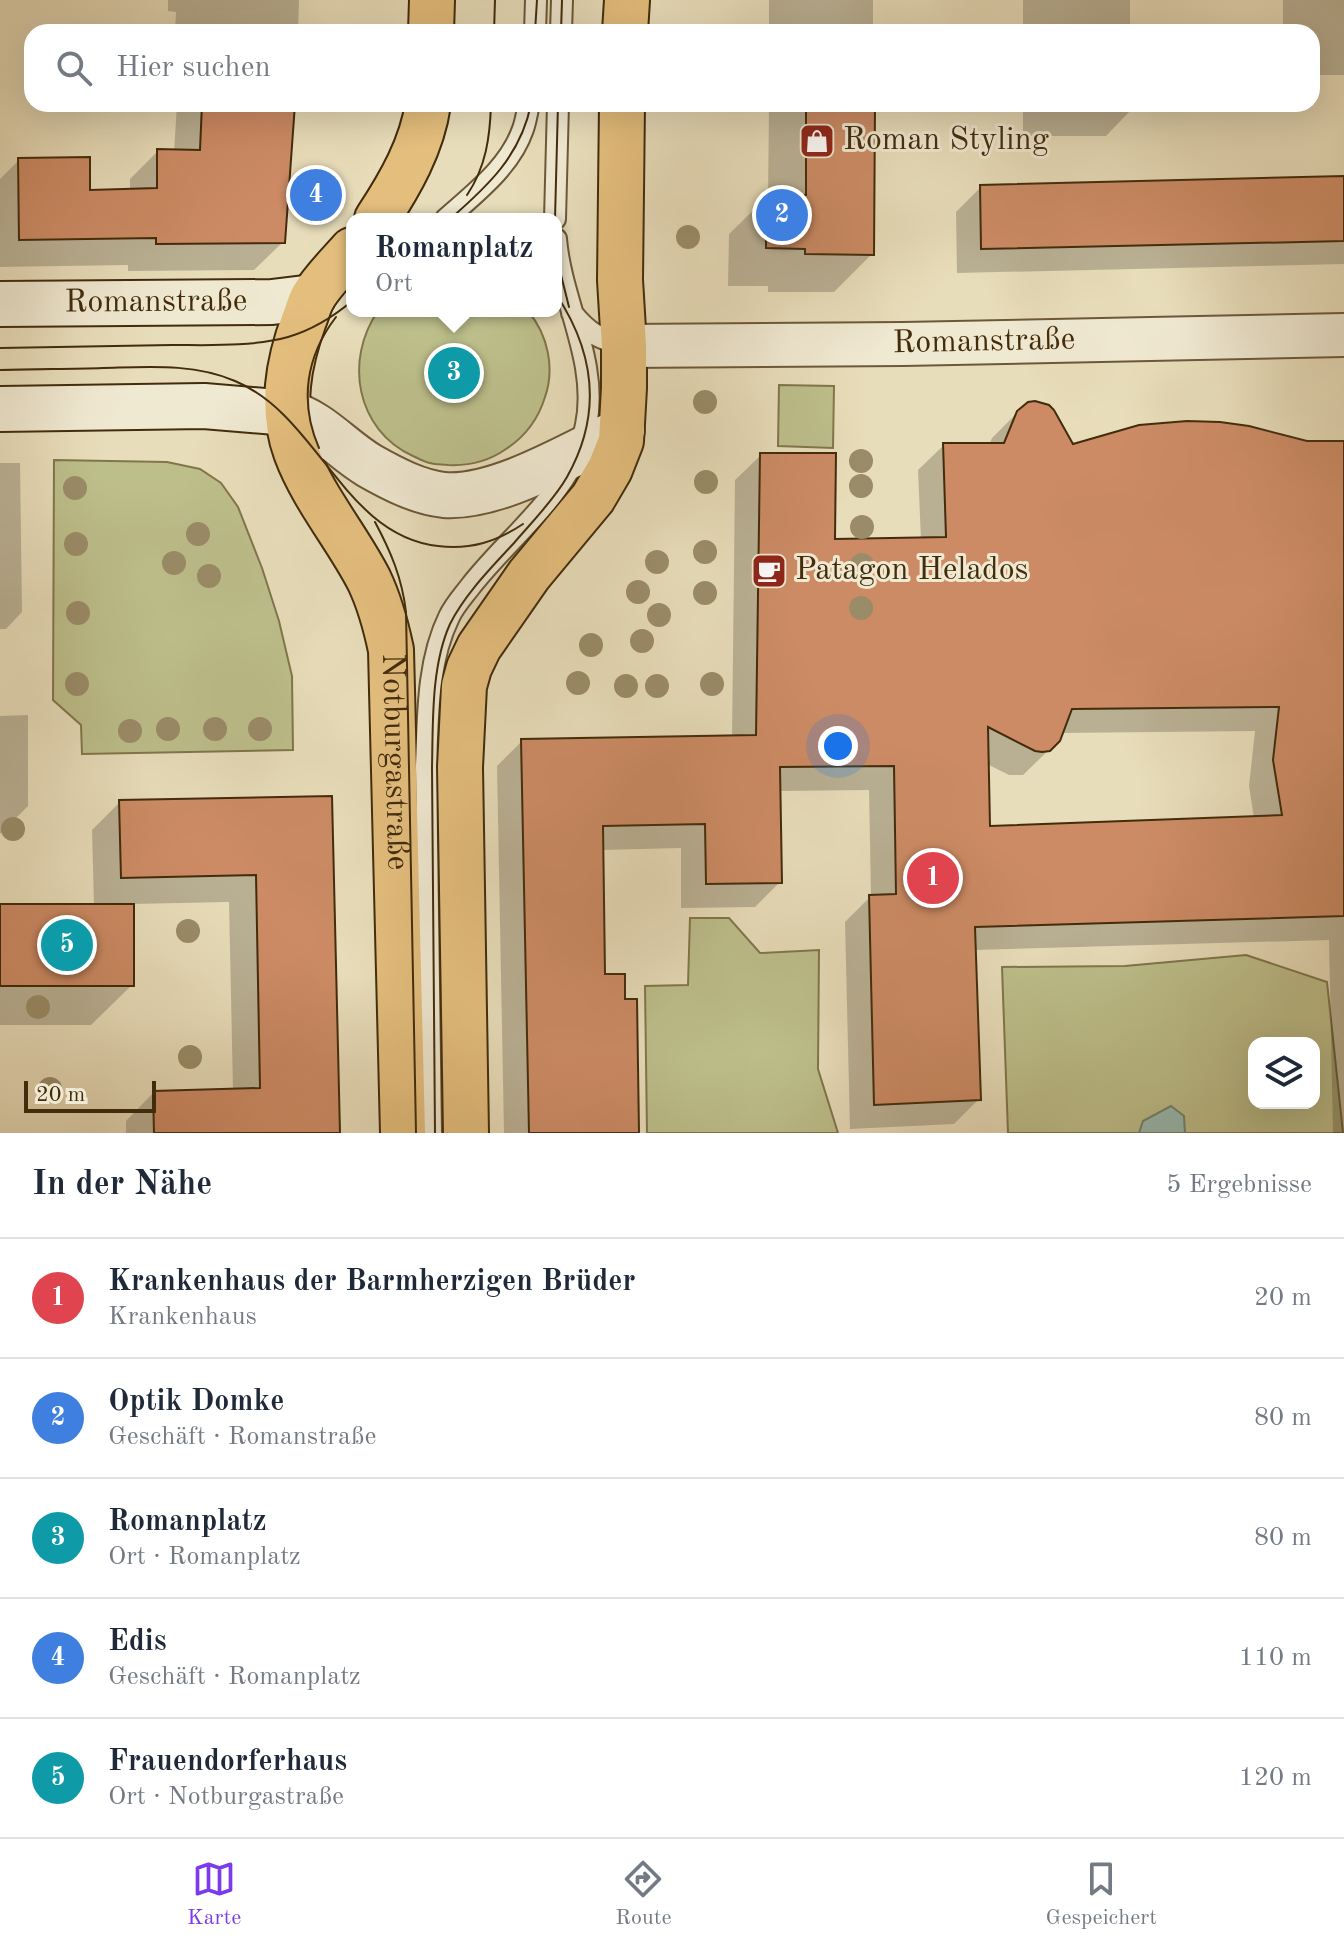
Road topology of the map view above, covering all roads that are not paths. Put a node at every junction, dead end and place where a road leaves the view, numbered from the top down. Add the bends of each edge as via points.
1 (432, 0) edge
2 (536, 0) edge
3 (562, 0) edge
4 (627, 0) edge
5 (431, 24) edge
6 (535, 24) edge
7 (561, 24) edge
8 (626, 24) edge
9 (427, 112) edge
10 (527, 112) edge
11 (558, 112) edge
12 (622, 112) edge
13 (381, 213) edge
14 (453, 213) edge
15 (555, 213) edge
16 (346, 257) edge
17 (562, 279) edge
18 (333, 290) edge
19 (562, 300) edge
20 (0, 304) edge
21 (571, 311) junction
22 (1344, 335) edge
23 (624, 346) junction
24 (0, 409) edge
25 (288, 413) junction
26 (622, 430) junction
27 (579, 451) junction
28 (479, 647) junction
29 (429, 713) junction
30 (403, 1133) edge
31 (431, 1133) edge
32 (466, 1133) edge

1 - 5 main road
2 - 6 lane
3 - 7 lane
4 - 8 main road
9 - 13 main road via 414,151
10 - 14 lane via 507,159
11 - 15 lane
12 - 23 main road, Notburgastraße
16 - 18 main road, Notburgastraße via 327,278
17 - 21 lane
18 - 20 main road, Romanstraße via 272,302
18 - 25 main road, Notburgastraße via 297,339
19 - 21 lane
21 - 23 lane via 598,338
21 - 27 lane via 589,388
22 - 23 street, Romanstraße
23 - 26 main road, Notburgastraße
24 - 25 main road via 204,406
25 - 27 main road via 318,426 390,477 445,495 502,486
25 - 30 main road, Notburgastraße via 296,452 369,580 391,650
26 - 27 main road
26 - 28 main road, Notburgastraße via 617,455 593,498 529,575
27 - 29 lane via 552,494 450,614 436,650
28 - 29 lane via 449,678
28 - 32 main road, Notburgastraße via 464,686 460,767
29 - 31 lane

